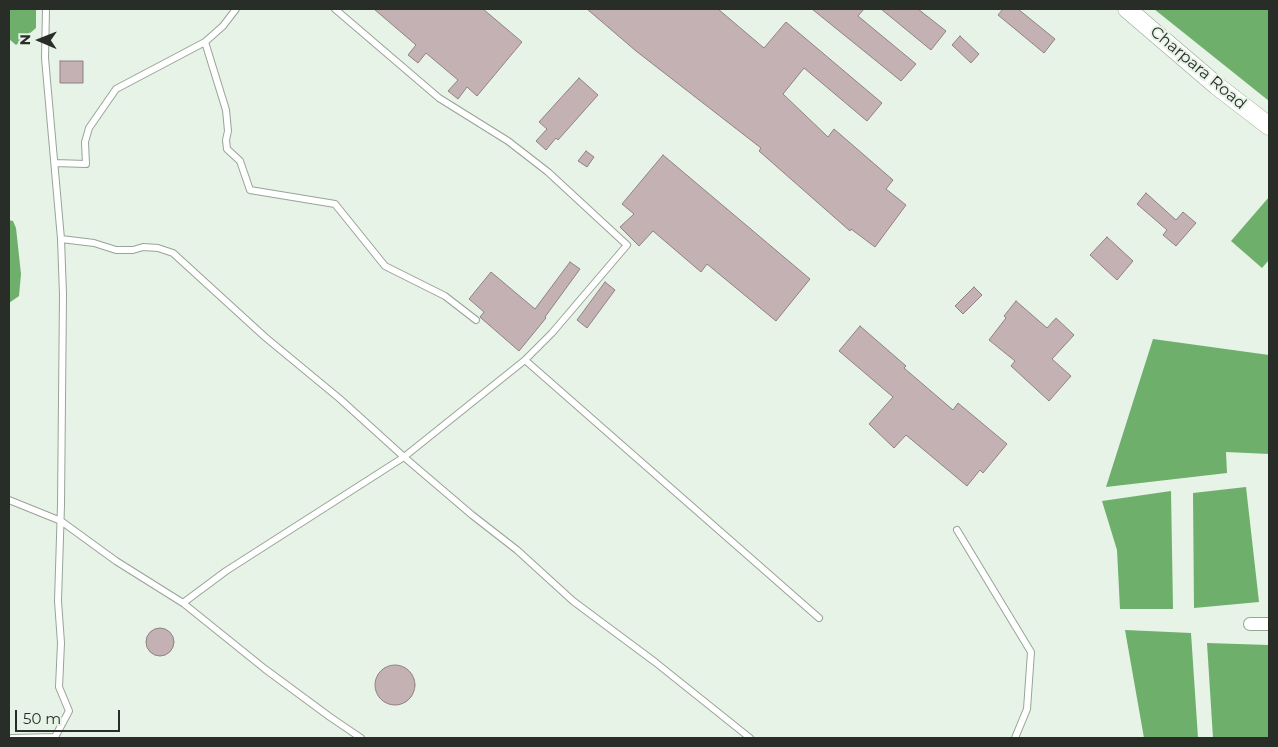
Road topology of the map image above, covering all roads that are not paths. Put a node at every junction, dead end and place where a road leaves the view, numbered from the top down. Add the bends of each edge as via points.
1 (46, 9) edge
2 (236, 9) edge
3 (335, 9) edge
4 (1127, 9) edge
5 (205, 42) junction
6 (1269, 126) edge
7 (55, 163) junction
8 (61, 239) junction
9 (476, 320) dead end
10 (525, 360) junction
11 (404, 457) junction
12 (9, 500) edge
13 (61, 521) junction
14 (957, 530) dead end
15 (183, 604) junction
16 (818, 618) dead end
17 (1250, 624) dead end
18 (1269, 624) edge
19 (12, 738) edge
20 (361, 738) edge
21 (750, 738) edge
22 (1015, 738) edge

1 - 7 lane via 45,58
2 - 5 lane
3 - 10 lane via 439,98 508,141 548,172 628,244
4 - 6 street, Charpara Road
5 - 7 lane via 116,89 89,128 85,142 86,164
5 - 9 lane via 226,110 227,149 240,161 250,190 335,204 385,266 445,296
7 - 8 lane
8 - 11 lane via 94,243 116,250 143,247 173,253
8 - 13 lane
10 - 11 lane
10 - 16 lane
11 - 15 lane via 226,571
11 - 21 lane via 573,601
12 - 13 lane
13 - 15 lane
13 - 19 lane via 59,687 69,710 54,737
14 - 22 lane via 1031,652 1027,709
15 - 20 lane via 330,718
17 - 18 street

